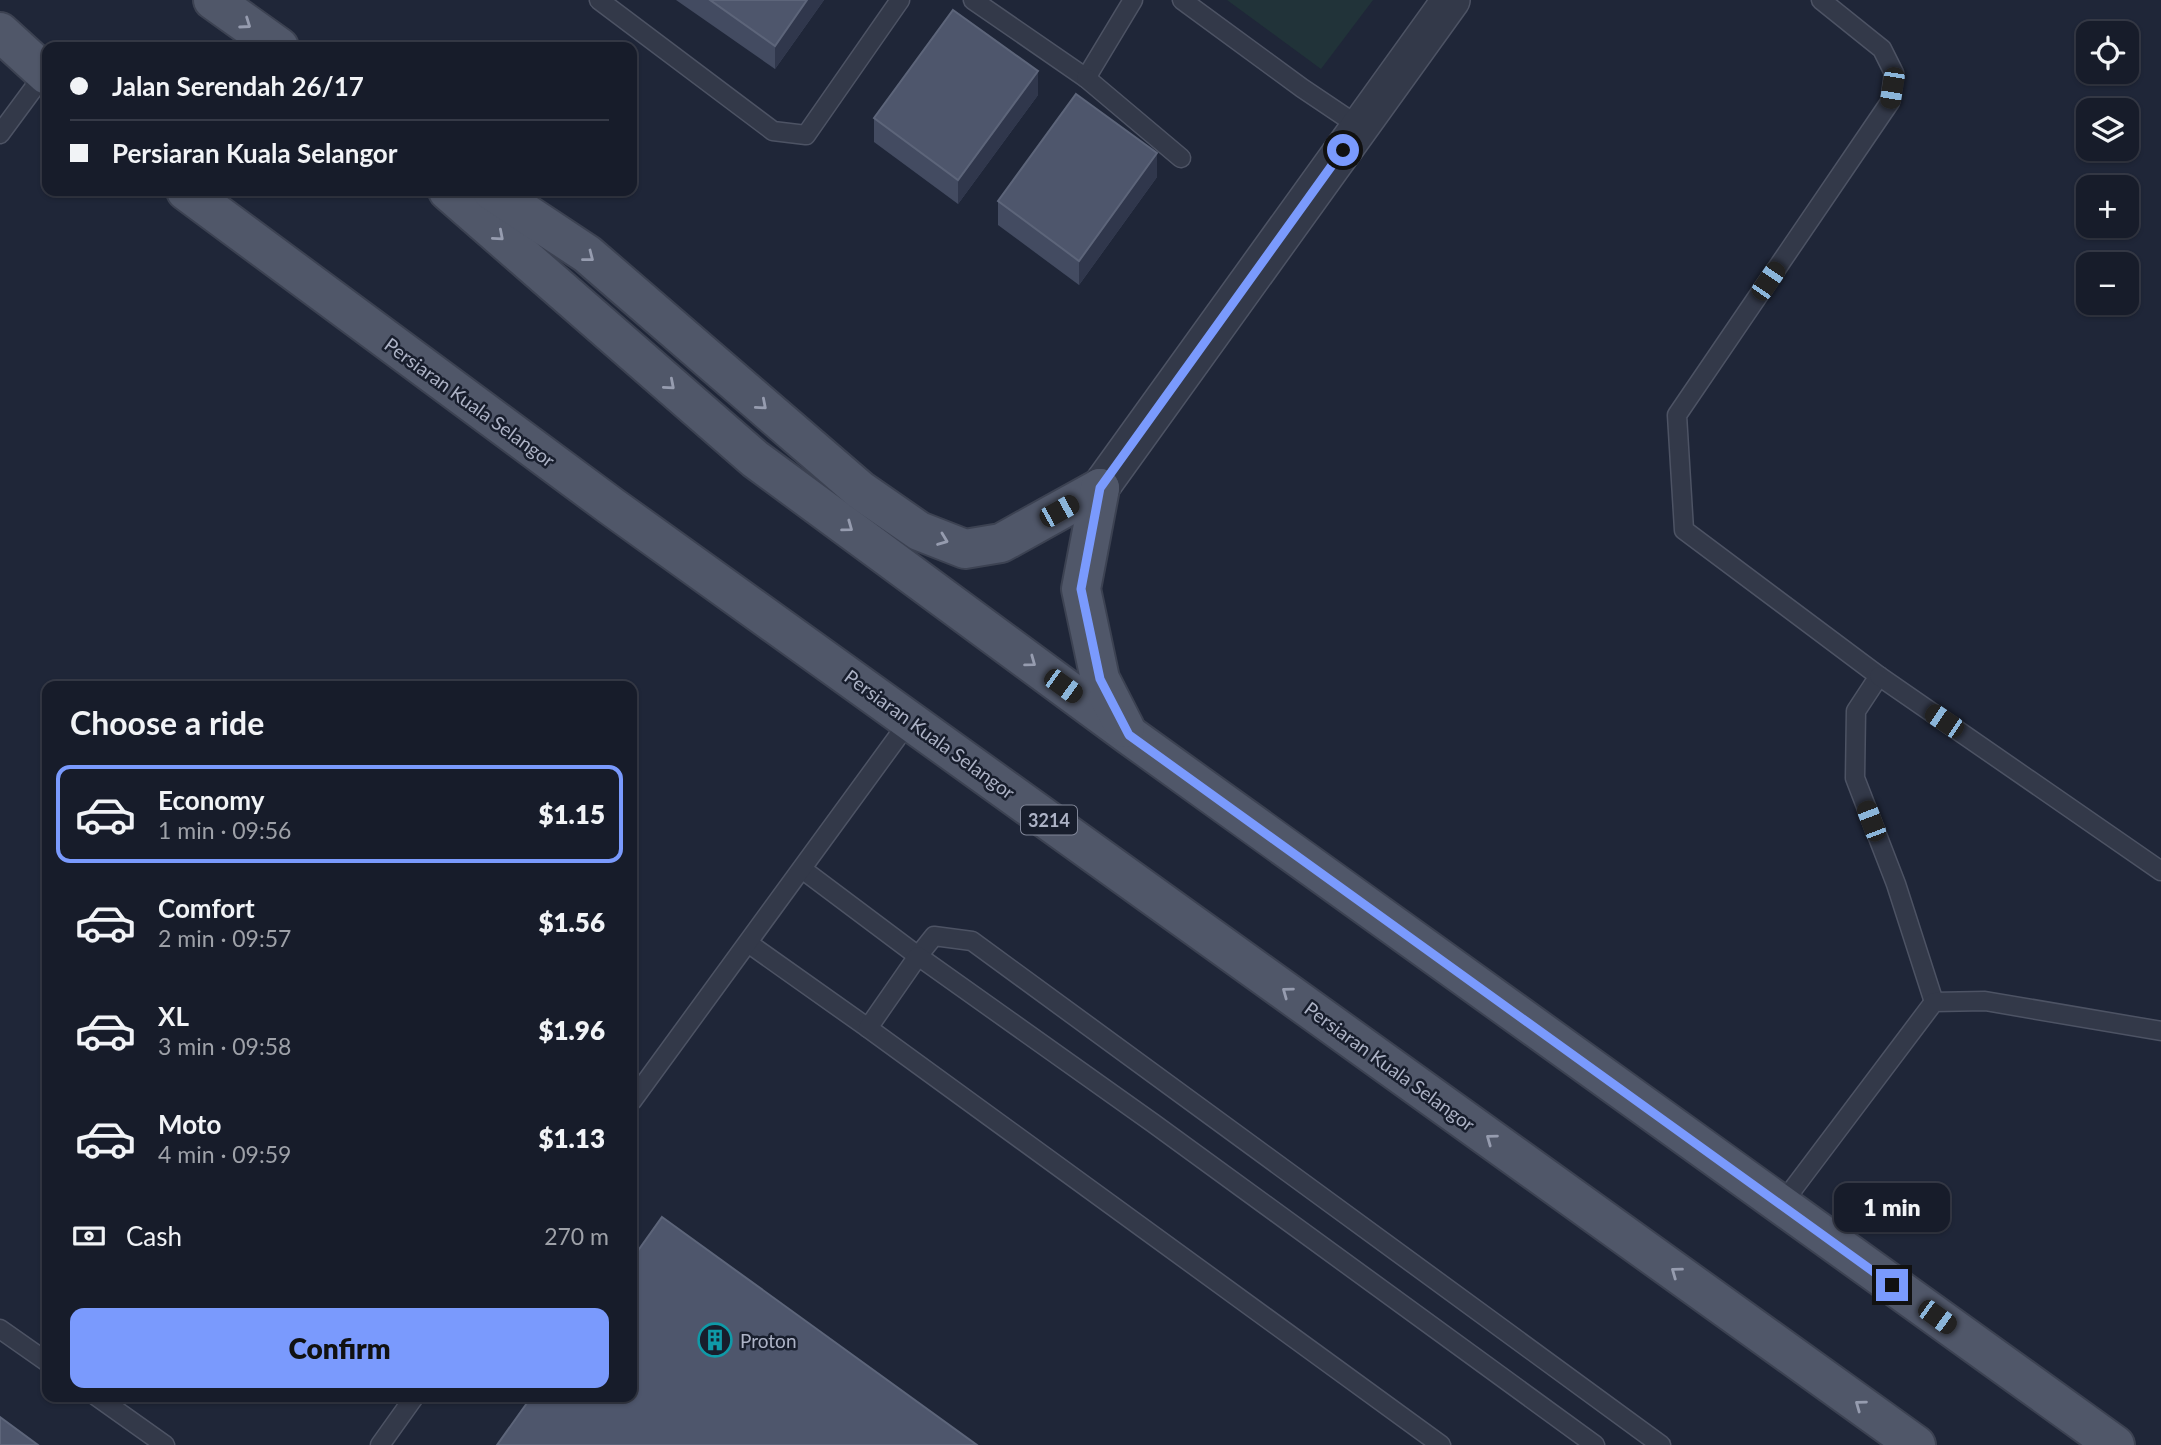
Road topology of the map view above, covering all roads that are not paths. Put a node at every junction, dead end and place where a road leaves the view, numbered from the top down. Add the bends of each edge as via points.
1 (213, 0) edge
2 (599, 0) edge
3 (900, 0) edge
4 (973, 0) edge
5 (1133, 0) edge
6 (1182, 0) edge
7 (1451, 0) edge
8 (1821, 0) edge
9 (0, 32) edge
10 (272, 42) edge
11 (42, 70) edge
12 (1086, 78) junction
13 (42, 79) edge
14 (1360, 127) junction
15 (0, 134) edge
16 (1181, 158) dead end
17 (193, 196) edge
18 (454, 196) edge
19 (500, 196) edge
20 (1100, 488) junction
21 (1879, 676) junction
22 (910, 720) junction
23 (1129, 735) junction
24 (802, 869) junction
25 (2161, 870) edge
26 (748, 943) junction
27 (918, 956) junction
28 (1934, 1002) junction
29 (868, 1028) junction
30 (2161, 1031) edge
31 (637, 1094) edge
32 (1781, 1205) junction
33 (0, 1329) edge
34 (42, 1358) edge
35 (104, 1402) edge
36 (411, 1402) edge
37 (165, 1445) edge
38 (380, 1445) edge
39 (1441, 1445) edge
40 (1595, 1445) edge
41 (1661, 1445) edge
42 (1916, 1445) edge
43 (2115, 1445) edge

1 -> 10 main road
2 - 3 lane via 773,131 806,135
4 - 12 lane
5 - 12 lane
6 - 14 lane
7 - 14 street
8 - 21 lane via 1882,49 1894,73 1890,102 1677,415 1684,530
9 - 11 main road
12 - 16 lane
13 - 15 lane
14 - 20 street
17 - 22 main road, Persiaran Kuala Selangor / 3214 via 611,506
18 -> 23 main road via 755,459
19 -> 20 main road via 587,254 860,490 919,530 965,549 1001,543
20 - 23 main road via 1081,589 1100,679
21 - 25 lane
21 - 28 lane via 1856,711 1855,778
22 - 24 lane
42 -> 22 main road, Persiaran Kuala Selangor / 3214
23 - 32 main road
24 - 26 lane
24 - 27 lane
26 - 29 lane
26 - 31 lane
27 - 29 lane
27 - 40 lane
27 - 41 lane via 934,936 972,941
28 - 30 lane via 1985,1001
28 - 32 lane
29 - 39 lane
32 - 43 main road
33 - 34 lane
35 - 37 lane
36 - 38 lane

